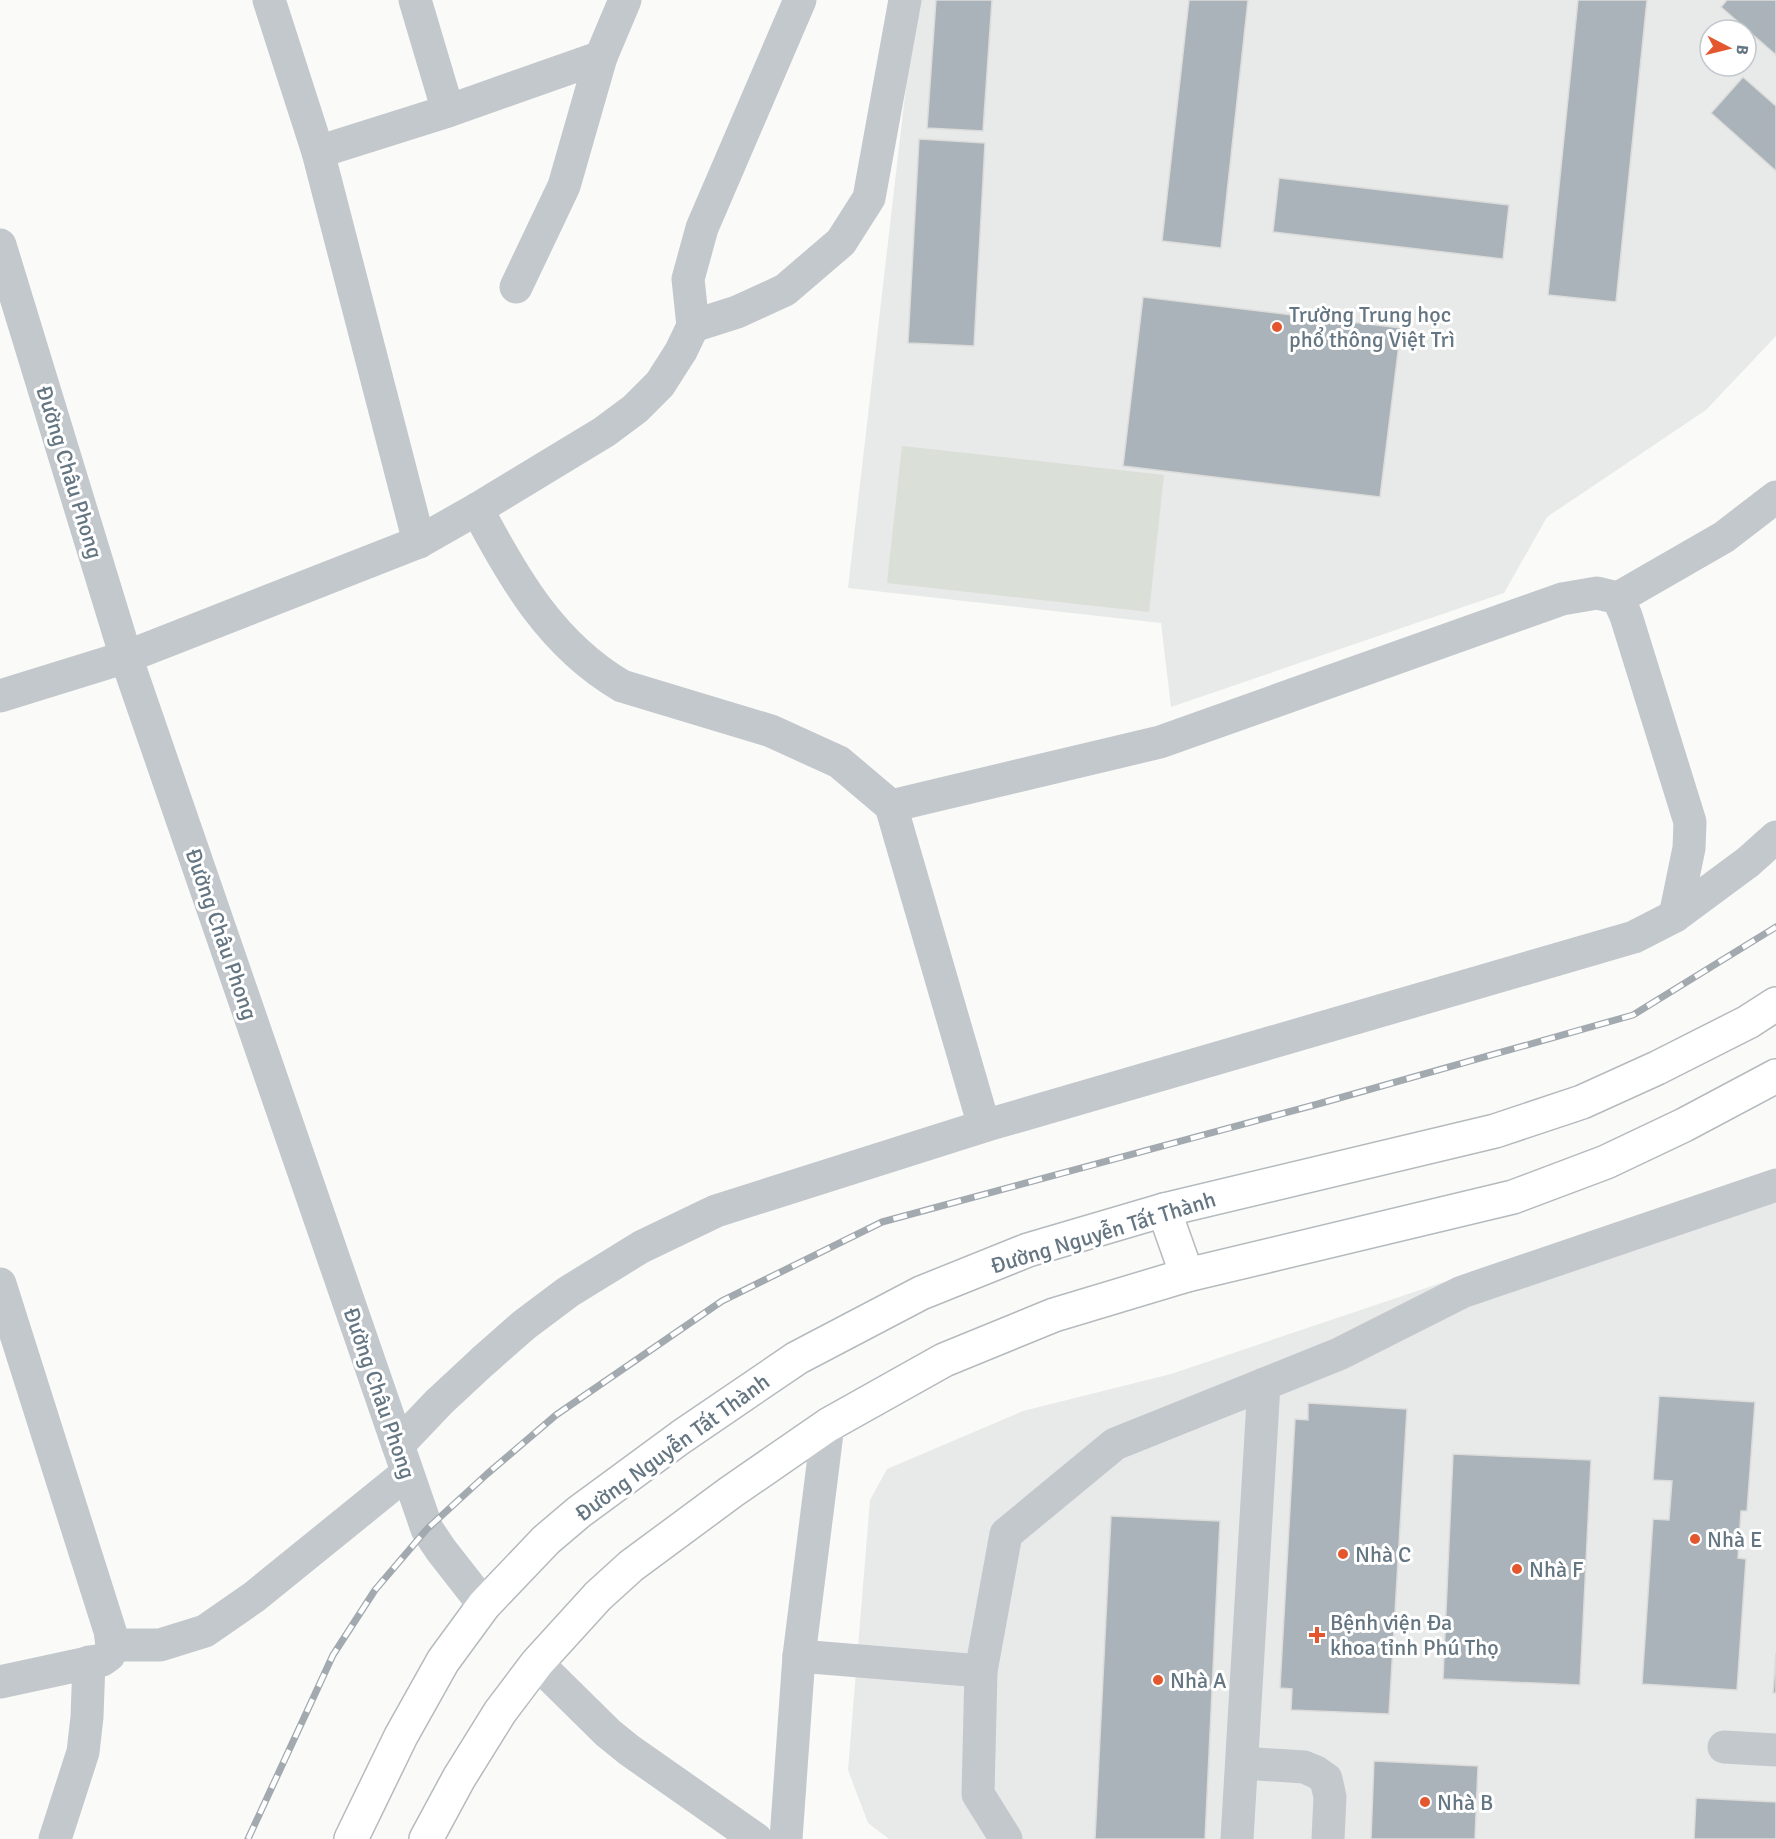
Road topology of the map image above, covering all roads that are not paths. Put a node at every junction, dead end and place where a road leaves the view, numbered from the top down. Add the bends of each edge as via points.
1 (269, 0) edge
2 (415, 0) edge
3 (625, 0) edge
4 (800, 0) edge
5 (906, 0) edge
6 (601, 57) junction
7 (448, 111) junction
8 (318, 152) junction
9 (0, 245) edge
10 (516, 287) dead end
11 (693, 326) junction
12 (1776, 497) edge
13 (477, 509) junction
14 (419, 542) junction
15 (1618, 598) junction
16 (126, 657) junction
17 (0, 696) edge
18 (891, 806) junction
19 (1776, 837) edge
20 (1675, 915) junction
21 (1776, 1004) edge
22 (1776, 1076) edge
23 (984, 1126) junction
24 (1776, 1185) edge
25 (1164, 1210) junction
26 (1187, 1275) junction
27 (0, 1284) edge
28 (10, 1351) edge
29 (1264, 1384) junction
30 (828, 1425) junction
31 (403, 1459) junction
32 (484, 1605) junction
33 (100, 1654) junction
34 (800, 1656) junction
35 (537, 1663) junction
36 (981, 1671) junction
37 (0, 1682) edge
38 (1724, 1747) dead end
39 (1776, 1749) edge
40 (1242, 1763) junction
41 (55, 1839) edge
42 (351, 1839) edge
43 (426, 1839) edge
44 (756, 1839) edge
45 (786, 1839) edge
46 (1006, 1839) edge
47 (1237, 1839) edge
48 (1328, 1839) edge

1 - 8 street
2 - 7 street
3 - 6 street
4 - 11 street via 702,228 688,279
5 - 11 street via 869,198 841,242 784,290 737,312
6 - 7 street
6 - 10 street via 564,186
7 - 8 street
8 - 14 street
9 - 16 street, Đường Châu Phong
11 - 13 street via 660,384 635,409
12 - 15 street via 1724,537
13 - 14 street
13 - 18 street via 538,611 605,677 622,686 771,731 840,762
14 - 16 street
15 - 18 street via 1597,593 1562,599 1160,742
15 - 20 street via 1690,822 1689,848
16 - 17 street
16 - 31 street, Đường Châu Phong
18 - 23 street
19 - 20 street
20 - 23 street via 1634,937
21 - 25 main road, Đường Nguyễn Tất Thành via 1738,1028 1582,1102 1495,1131
22 - 26 main road via 1606,1162 1513,1197
23 - 31 street via 716,1211 641,1246 524,1325 439,1402
24 - 29 street via 1462,1292 1339,1354
25 - 26 main road
25 - 32 main road, Đường Nguyễn Tất Thành via 1028,1250 921,1293 797,1358 579,1512 546,1540
26 - 30 main road via 1054,1314 955,1356
27 - 28 street
28 - 33 street via 106,1620
29 - 36 street via 1114,1444 1006,1534
29 - 40 street
30 - 34 street
30 - 35 main road via 631,1566 597,1596
31 - 32 street, Đường Châu Phong via 427,1529
31 - 33 street via 254,1597 205,1631 160,1645
32 - 42 main road, Đường Nguyễn Tất Thành via 443,1661
33 - 37 street
33 - 41 street via 83,1752
34 - 36 street
34 - 45 street
35 - 43 main road via 500,1712
35 - 44 street via 608,1733
36 - 46 street via 978,1794
38 - 39 street
40 - 47 street
40 - 48 street via 1304,1767 1326,1779 1330,1797

